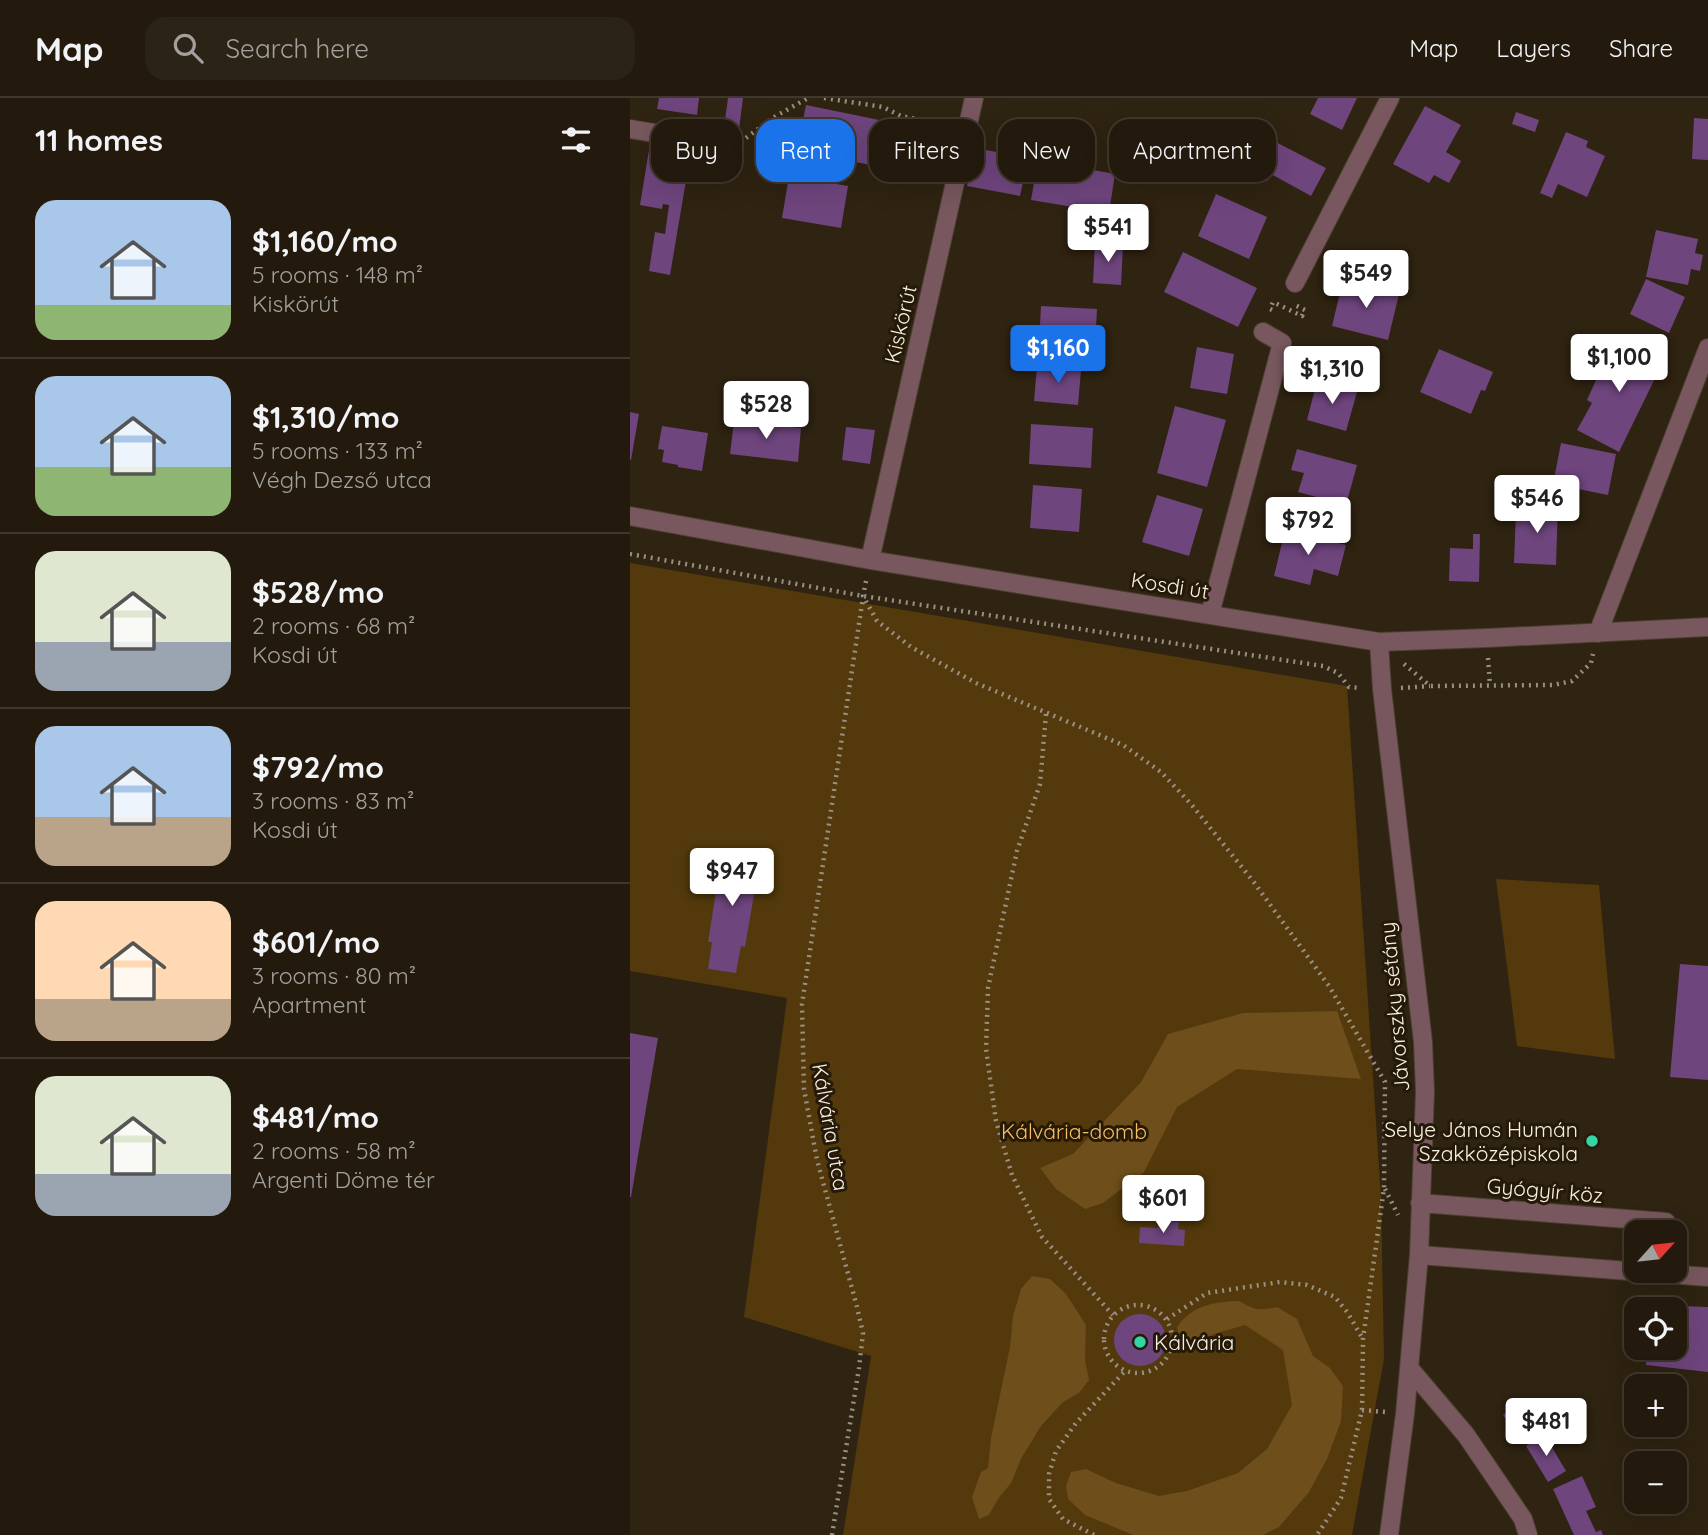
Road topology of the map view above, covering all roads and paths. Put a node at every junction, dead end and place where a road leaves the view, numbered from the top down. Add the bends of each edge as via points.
1 (808, 98) edge
2 (824, 98) edge
3 (974, 98) edge
4 (1390, 98) edge
5 (916, 119) edge
6 (969, 119) edge
7 (630, 129) edge
8 (651, 132) edge
9 (742, 141) edge
10 (955, 182) edge
11 (1295, 283) dead end
12 (1282, 315) dead end
13 (1302, 316) dead end
14 (1263, 332) dead end
15 (1708, 348) edge
16 (1704, 367) edge
17 (630, 516) edge
18 (630, 554) edge
19 (870, 560) junction
20 (863, 596) junction
21 (1210, 614) junction
22 (1708, 627) edge
23 (1598, 633) junction
24 (1379, 642) junction
25 (1430, 686) junction
26 (1382, 689) junction
27 (1046, 713) junction
28 (1420, 1203) junction
29 (1640, 1220) edge
30 (1419, 1255) junction
31 (1708, 1277) edge
32 (1113, 1315) junction
33 (1167, 1319) junction
34 (1363, 1339) junction
35 (1410, 1369) junction
36 (1125, 1371) junction
37 (1086, 1534) edge
38 (832, 1535) edge
39 (1094, 1535) edge
40 (1317, 1535) edge
41 (1390, 1535) edge
42 (1528, 1535) edge

1 - 9 path
2 - 5 path via 883,107
3 - 6 street, Kiskörút
4 - 11 street
7 - 8 street
10 - 19 street, Kiskörút
12 - 13 path via 1270,309 1273,302
14 - 21 street via 1282,343
15 - 16 street
16 - 23 street
17 - 19 street, Kosdi út
18 - 20 path
19 - 20 path, Kálvária utca
19 - 21 street, Kosdi út
20 - 26 path via 1323,666 1338,673 1349,687
20 - 27 path via 877,621 911,647 976,683
20 - 38 path, Kálvária utca via 802,1004 804,1089 817,1160 863,1333
21 - 24 street, Kosdi út
22 - 23 street, Kosdi út
23 - 24 street, Kosdi út
23 - 25 path via 1591,663 1572,681
24 - 25 path
24 - 26 street, Jávorszky sétány
25 - 26 path
26 - 28 street, Jávorszky sétány via 1423,1041
27 - 32 path via 1040,784 1017,851 988,988 986,1049 996,1121 1012,1175 1042,1237
27 - 34 path via 1123,745 1161,772 1184,796 1329,986 1385,1082 1384,1188
28 - 29 street, Gyógyír köz
28 - 30 street, Jávorszky sétány
30 - 31 street
30 - 35 street, Jávorszky sétány
32 - 33 path via 1135,1304 1158,1310
32 - 36 path via 1104,1346 1108,1357
33 - 34 path via 1207,1293 1280,1282 1307,1285 1335,1297
33 - 36 path via 1173,1332 1166,1361 1140,1374
34 - 40 path via 1362,1410 1341,1499
35 - 41 street, Jávorszky sétány
35 - 42 street via 1466,1435 1524,1519
36 - 37 path via 1076,1423 1056,1451 1049,1474 1049,1499 1063,1519
37 - 39 path

